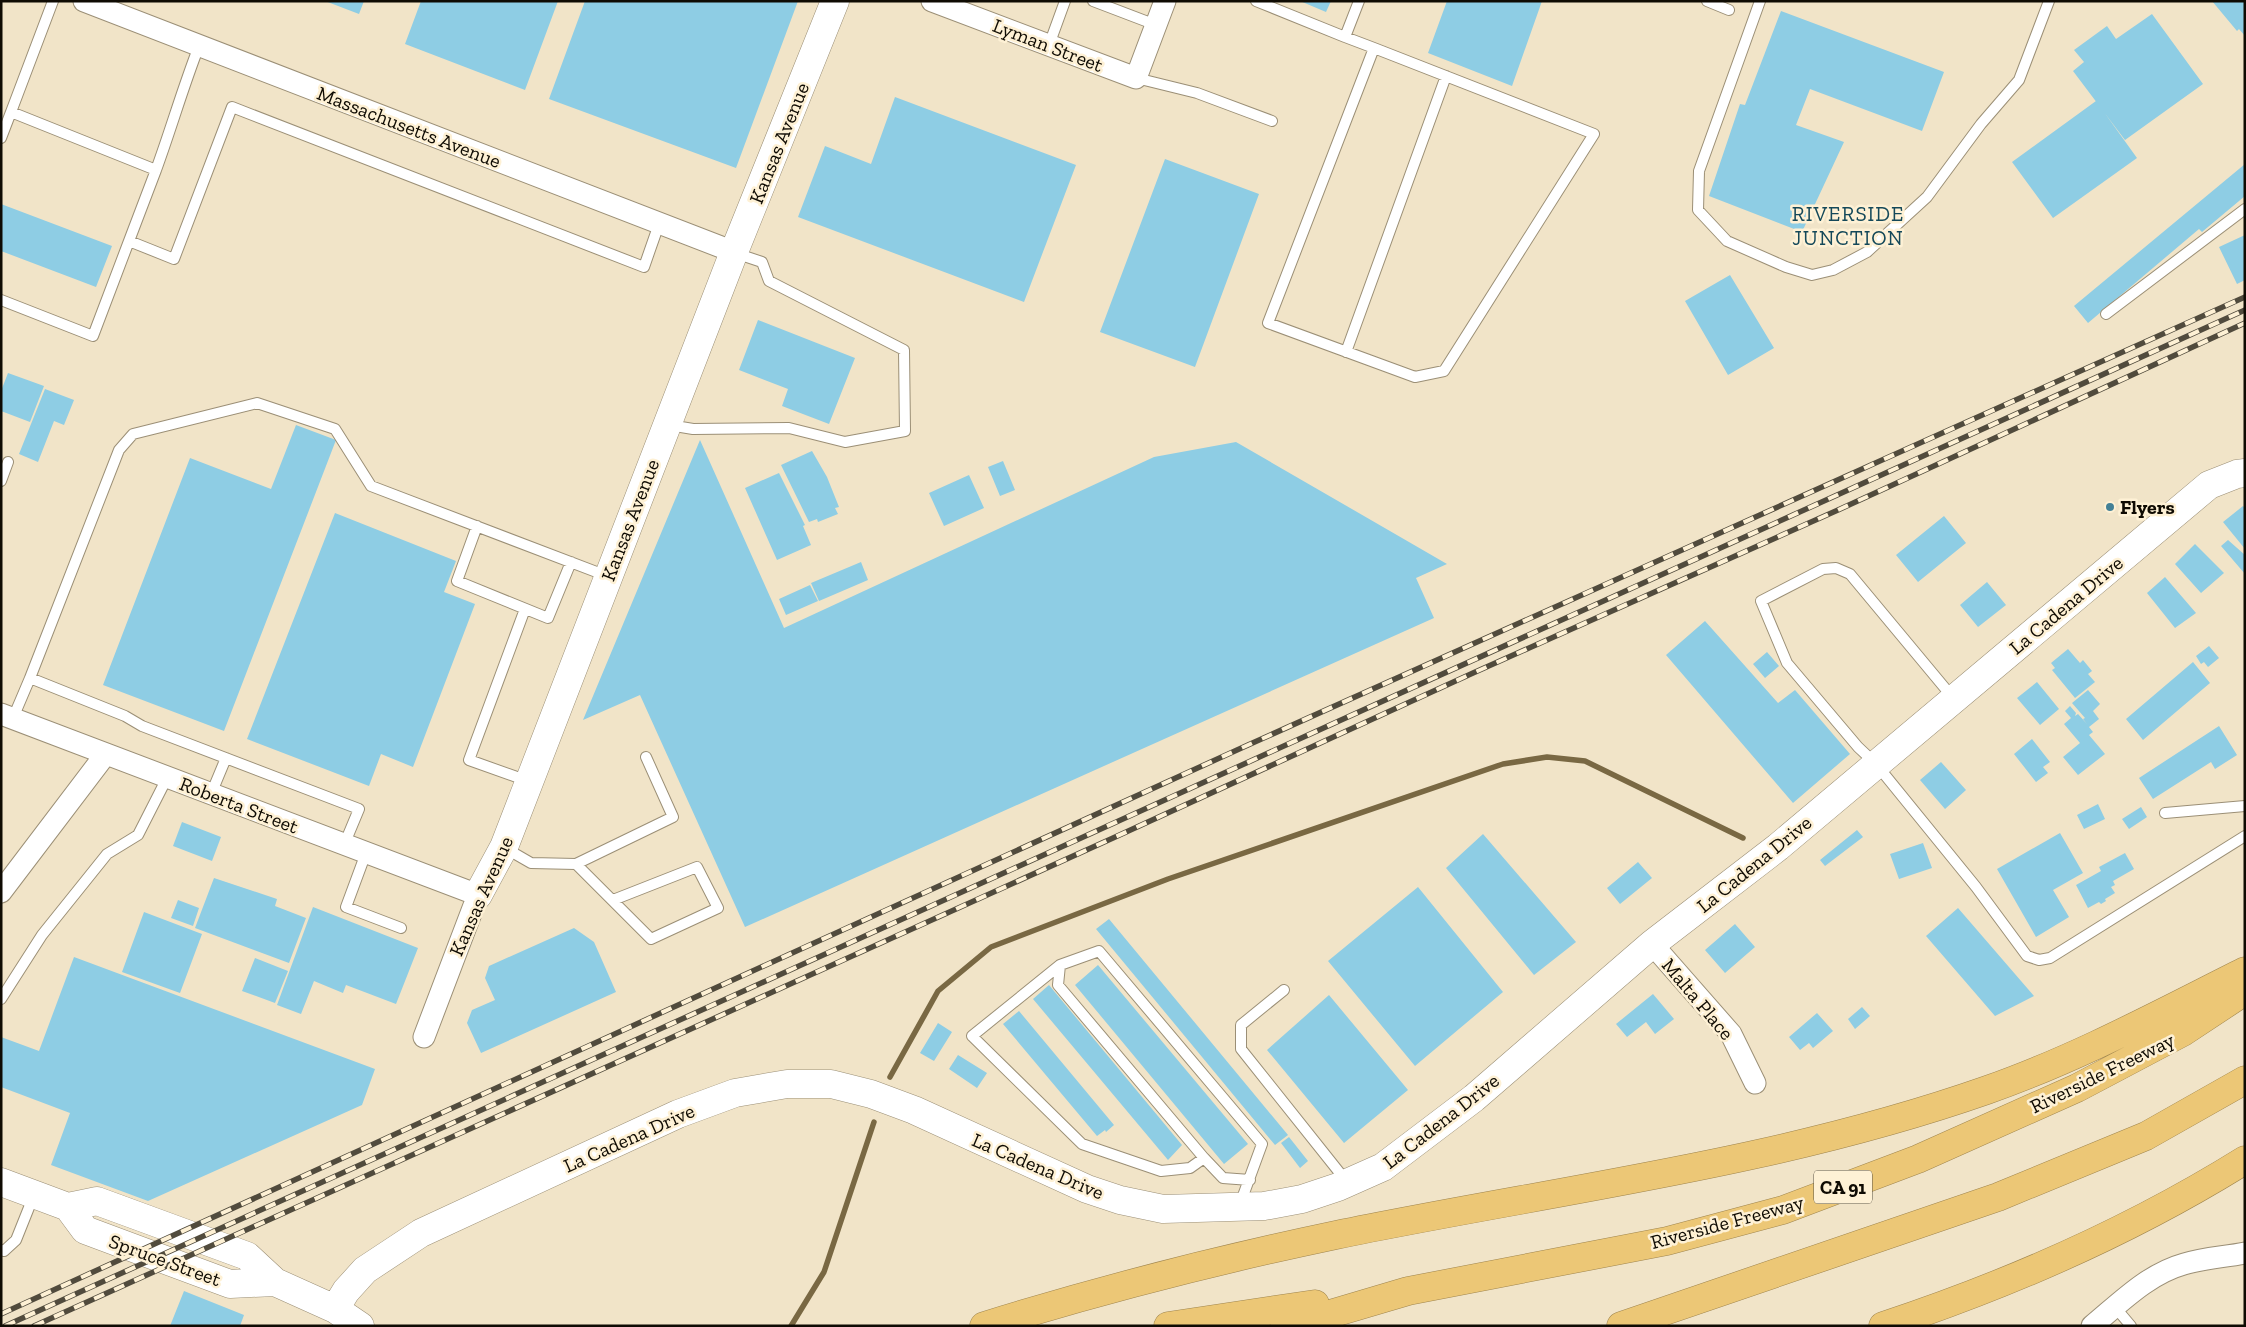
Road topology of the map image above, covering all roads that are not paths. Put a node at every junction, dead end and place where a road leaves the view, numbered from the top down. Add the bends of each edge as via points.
1 (52, 1) edge
2 (84, 1) edge
3 (835, 1) edge
4 (932, 1) edge
5 (1065, 1) edge
6 (1093, 1) edge
7 (1165, 1) edge
8 (1256, 1) edge
9 (1359, 1) edge
10 (1707, 1) edge
11 (1760, 1) edge
12 (2049, 1) edge
13 (1729, 10) dead end
14 (1156, 26) junction
15 (1345, 37) junction
16 (1049, 45) junction
17 (199, 46) junction
18 (1374, 48) junction
19 (1446, 76) junction
20 (1136, 78) junction
21 (12, 112) junction
22 (1272, 121) dead end
23 (1, 138) edge
24 (156, 170) junction
25 (2245, 209) edge
26 (660, 224) junction
27 (129, 241) junction
28 (734, 252) junction
29 (1, 300) edge
30 (2106, 314) dead end
31 (1346, 352) junction
32 (667, 424) junction
33 (8, 462) dead end
34 (2245, 473) edge
35 (1, 481) edge
36 (477, 526) junction
37 (571, 562) junction
38 (608, 577) junction
39 (525, 609) junction
40 (30, 678) junction
41 (1954, 699) junction
42 (7, 716) edge
43 (105, 754) junction
44 (646, 757) dead end
45 (226, 758) junction
46 (1876, 764) junction
47 (167, 778) junction
48 (529, 781) junction
49 (211, 794) junction
50 (2245, 806) edge
51 (2165, 813) dead end
52 (2245, 836) edge
53 (344, 845) junction
54 (504, 847) junction
55 (366, 853) junction
56 (576, 864) junction
57 (1, 892) edge
58 (478, 895) junction
59 (613, 900) junction
60 (401, 928) dead end
61 (1652, 944) junction
62 (1060, 965) junction
63 (2245, 971) edge
64 (1284, 990) dead end
65 (2245, 992) edge
66 (1, 998) edge
67 (424, 1037) dead end
68 (2245, 1080) edge
69 (1754, 1083) dead end
70 (1204, 1158) junction
71 (2245, 1160) edge
72 (1250, 1180) junction
73 (1, 1182) edge
74 (1348, 1183) junction
75 (34, 1194) junction
76 (1239, 1207) junction
77 (1, 1250) edge
78 (2245, 1252) edge
79 (1408, 1291) junction
80 (2115, 1307) junction
81 (331, 1318) edge
82 (360, 1326) edge
83 (984, 1326) edge
84 (1168, 1326) edge
85 (1290, 1326) edge
86 (1621, 1326) edge
87 (1883, 1326) edge
88 (2092, 1326) edge
89 (2131, 1326) edge

1 - 21 lane
2 - 17 street, Massachusetts Avenue
3 - 28 street, Kansas Avenue
4 - 16 street, Lyman Street
5 - 16 lane
6 - 14 lane
7 - 14 street
8 - 15 lane
9 - 15 lane
10 - 13 lane
11 - 12 lane via 1699,171 1698,210 1727,240 1786,267 1812,275 1833,270 1867,252 1927,197 1981,124 2019,80
14 - 20 street
15 - 18 lane
16 - 20 street, Lyman Street
17 - 24 lane
17 - 26 street, Massachusetts Avenue
18 - 19 lane
18 - 31 lane via 1268,324
19 - 31 lane
19 - 31 lane via 1594,134 1444,372 1416,377
20 - 22 lane via 1196,93
21 - 23 lane
21 - 24 lane
24 - 27 lane
25 - 30 lane
26 - 27 lane via 644,267 232,106 174,258
26 - 28 street, Massachusetts Avenue
27 - 29 lane via 93,336
28 - 32 street, Kansas Avenue
28 - 32 lane via 762,262 770,281 904,350 905,431 845,442 789,428 693,429
32 - 38 street, Kansas Avenue
33 - 35 lane
34 - 41 street, La Cadena Drive via 2209,484
36 - 37 lane
36 - 39 lane via 457,581
36 - 40 lane via 371,486 335,429 257,403 133,434 119,450
37 - 38 lane
37 - 39 lane via 548,618
38 - 48 street, Kansas Avenue
39 - 48 lane via 469,760
40 - 42 lane
40 - 45 lane
41 - 46 street, La Cadena Drive
41 - 46 lane via 1850,574 1836,568 1823,569 1761,601 1787,663 1858,748
42 - 43 street, Roberta Street
43 - 47 street, Roberta Street
43 - 57 street
44 - 56 lane via 673,817
45 - 49 lane
45 - 53 lane via 359,809
46 - 52 lane via 1976,887 2027,956 2038,960 2050,958
46 - 61 street, La Cadena Drive via 1778,847
47 - 49 street, Roberta Street
47 - 66 lane via 138,835 107,854 42,936
48 - 54 street, Kansas Avenue
49 - 53 street, Roberta Street
50 - 51 lane
53 - 55 street, Roberta Street
54 - 56 lane via 531,864
54 - 58 street, Kansas Avenue
55 - 58 street, Roberta Street
55 - 60 lane via 346,907
56 - 59 lane
58 - 67 street, Kansas Avenue
59 - 59 lane via 650,939 718,908 698,867
61 - 69 street, Malta Place via 1731,1034
61 - 74 street, La Cadena Drive via 1474,1098 1383,1167
62 - 70 lane via 1058,985
62 - 70 lane via 972,1036 1082,1144 1161,1171 1190,1168
62 - 72 lane via 1099,951 1262,1144
63 - 83 highway via 2068,1056 1988,1090 1853,1132 1699,1167 1336,1235 1074,1298
64 - 74 lane via 1242,1025 1241,1049
65 - 79 highway, Riverside Freeway / CA 91 via 2183,1032 2076,1088 1918,1159 1783,1210 1666,1241
68 - 86 highway via 2146,1136 1998,1198
70 - 72 lane via 1223,1178
71 - 87 highway via 2120,1231 2022,1275
72 - 76 lane
73 - 75 street, Spruce Street
74 - 76 street, La Cadena Drive via 1302,1199
75 - 77 lane via 16,1240
75 - 81 street, Spruce Street via 68,1207 97,1201 247,1256 275,1282
76 - 81 street, La Cadena Drive via 1163,1209 1120,1200 1087,1190 914,1110 871,1094 831,1084 787,1084 734,1093 678,1114 421,1234 365,1270 346,1291
78 - 80 street via 2168,1270
79 - 84 highway
79 - 85 highway, Riverside Freeway / CA 91
80 - 88 street
80 - 89 lane
81 - 82 street, Spruce Street

